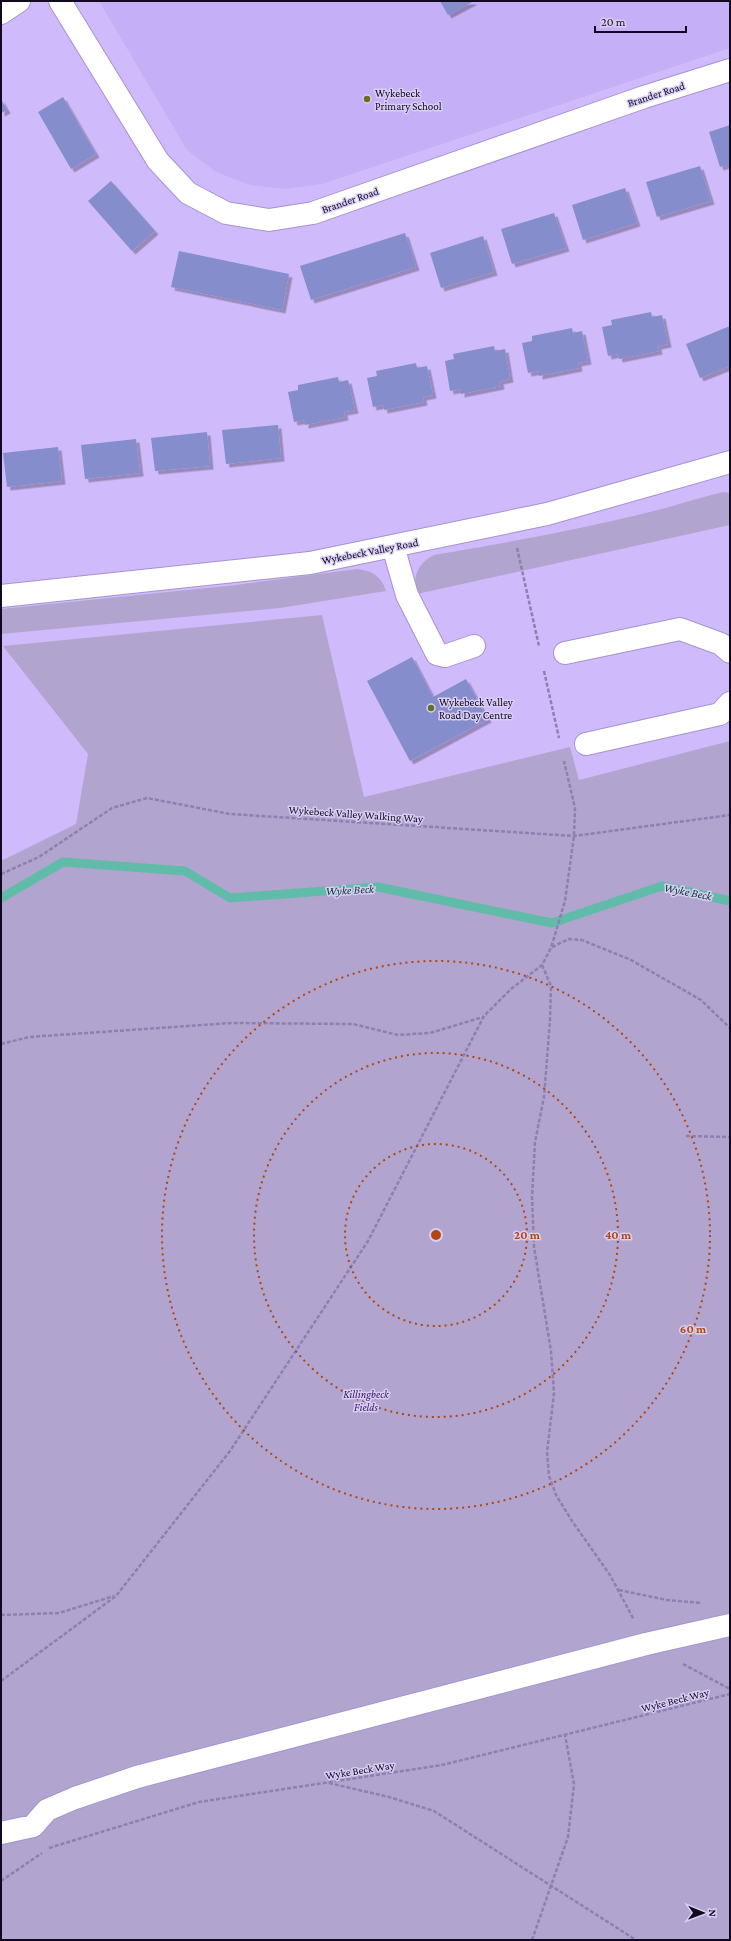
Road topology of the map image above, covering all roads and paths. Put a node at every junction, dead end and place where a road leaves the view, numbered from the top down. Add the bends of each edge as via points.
1 (19, 1) edge
2 (60, 1) edge
3 (1, 13) edge
4 (730, 70) edge
5 (730, 462) edge
6 (511, 523) junction
7 (393, 546) junction
8 (1, 596) edge
9 (474, 646) dead end
10 (730, 652) edge
11 (565, 653) dead end
12 (540, 654) dead end
13 (544, 669) dead end
14 (730, 704) edge
15 (586, 744) dead end
16 (561, 746) dead end
17 (562, 754) dead end
18 (730, 815) edge
19 (574, 836) junction
20 (1, 874) edge
21 (551, 948) junction
22 (542, 964) junction
23 (484, 1016) junction
24 (730, 1028) edge
25 (1, 1044) edge
26 (686, 1136) dead end
27 (730, 1137) edge
28 (619, 1590) junction
29 (116, 1596) junction
30 (709, 1604) dead end
31 (1, 1615) edge
32 (730, 1625) edge
33 (646, 1644) junction
34 (1, 1681) edge
35 (730, 1689) edge
36 (730, 1694) edge
37 (565, 1735) junction
38 (326, 1783) junction
39 (1, 1833) edge
40 (1, 1881) edge
41 (551, 1886) junction
42 (532, 1940) edge
43 (636, 1940) edge

1 - 3 street
2 - 4 street, Brander Road via 158,161 188,193 226,213 269,220 313,213
5 - 6 street, Wykebeck Valley Road
6 - 7 street, Wykebeck Valley Road
6 - 12 path
7 - 8 street, Wykebeck Valley Road via 310,563
7 - 9 street via 407,595 437,654 445,656
10 - 11 street via 721,644 680,629
13 - 16 path
14 - 15 street via 720,714
17 - 19 path via 575,808
18 - 19 path, Wykebeck Valley Walking Way
19 - 20 path, Wykebeck Valley Walking Way via 230,814 147,798 112,808 39,857
19 - 21 path via 565,902
21 - 22 path
21 - 24 path via 569,938 582,940 631,960 701,1000
22 - 23 path via 511,989
22 - 28 path via 551,986 550,1020 544,1097 535,1142 532,1197 534,1247 551,1351 554,1393 547,1452 549,1476 556,1495
23 - 25 path via 430,1033 398,1035 353,1024 231,1023 29,1037
23 - 29 path via 368,1241 230,1451
26 - 27 path
28 - 30 path via 667,1600
28 - 33 path
29 - 31 path via 59,1613
29 - 34 path
32 - 33 street
33 - 35 path
33 - 39 street via 137,1777 47,1810 33,1826
36 - 37 path, Wyke Beck Way
37 - 38 path, Wyke Beck Way via 442,1765
37 - 41 path via 574,1784 568,1837
38 - 40 path, Wyke Beck Way via 199,1802 48,1849
38 - 41 path via 389,1797 434,1811
41 - 42 path
41 - 43 path

